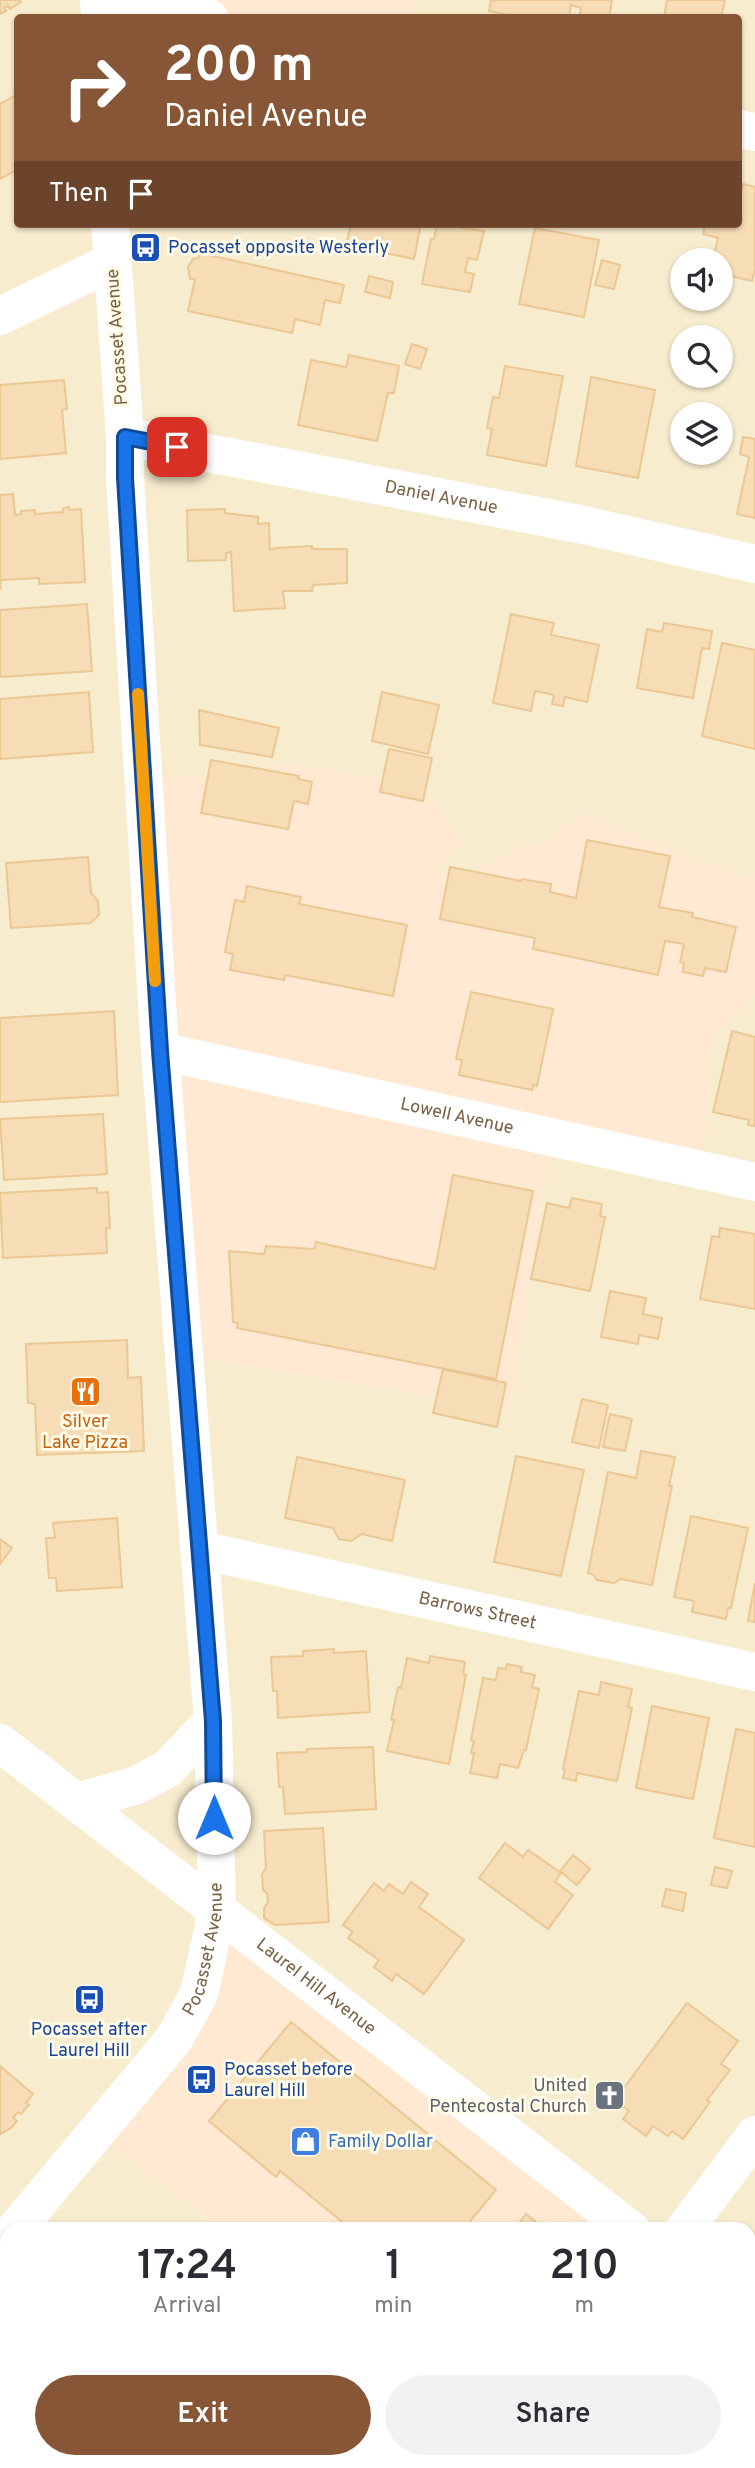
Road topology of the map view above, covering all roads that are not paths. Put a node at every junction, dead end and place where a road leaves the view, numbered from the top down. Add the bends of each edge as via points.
1 (125, 0) edge
2 (190, 14) edge
3 (110, 228) edge
4 (112, 262) junction
5 (0, 316) edge
6 (125, 437) junction
7 (755, 564) edge
8 (160, 1051) junction
9 (755, 1182) edge
10 (200, 1550) junction
11 (755, 1672) edge
12 (213, 1721) junction
13 (0, 1743) edge
14 (77, 1802) junction
15 (217, 1912) junction
16 (755, 2135) edge
17 (22, 2222) edge
18 (621, 2222) edge
19 (690, 2222) edge

1 - 2 street
3 - 4 street, Pocasset Avenue
4 - 5 street
4 - 6 street, Pocasset Avenue
6 - 7 street, Daniel Avenue via 579,524
6 - 8 street, Pocasset Avenue
8 - 9 street, Lowell Avenue
8 - 10 street, Pocasset Avenue
10 - 11 street, Barrows Street
10 - 12 street, Pocasset Avenue
12 - 14 street via 167,1769 137,1784
12 - 15 street, Pocasset Avenue
13 - 14 street, Laurel Hill Avenue
14 - 15 street, Laurel Hill Avenue
15 - 17 street, Pocasset Avenue via 199,1994 174,2039
15 - 18 street, Laurel Hill Avenue
16 - 19 street

